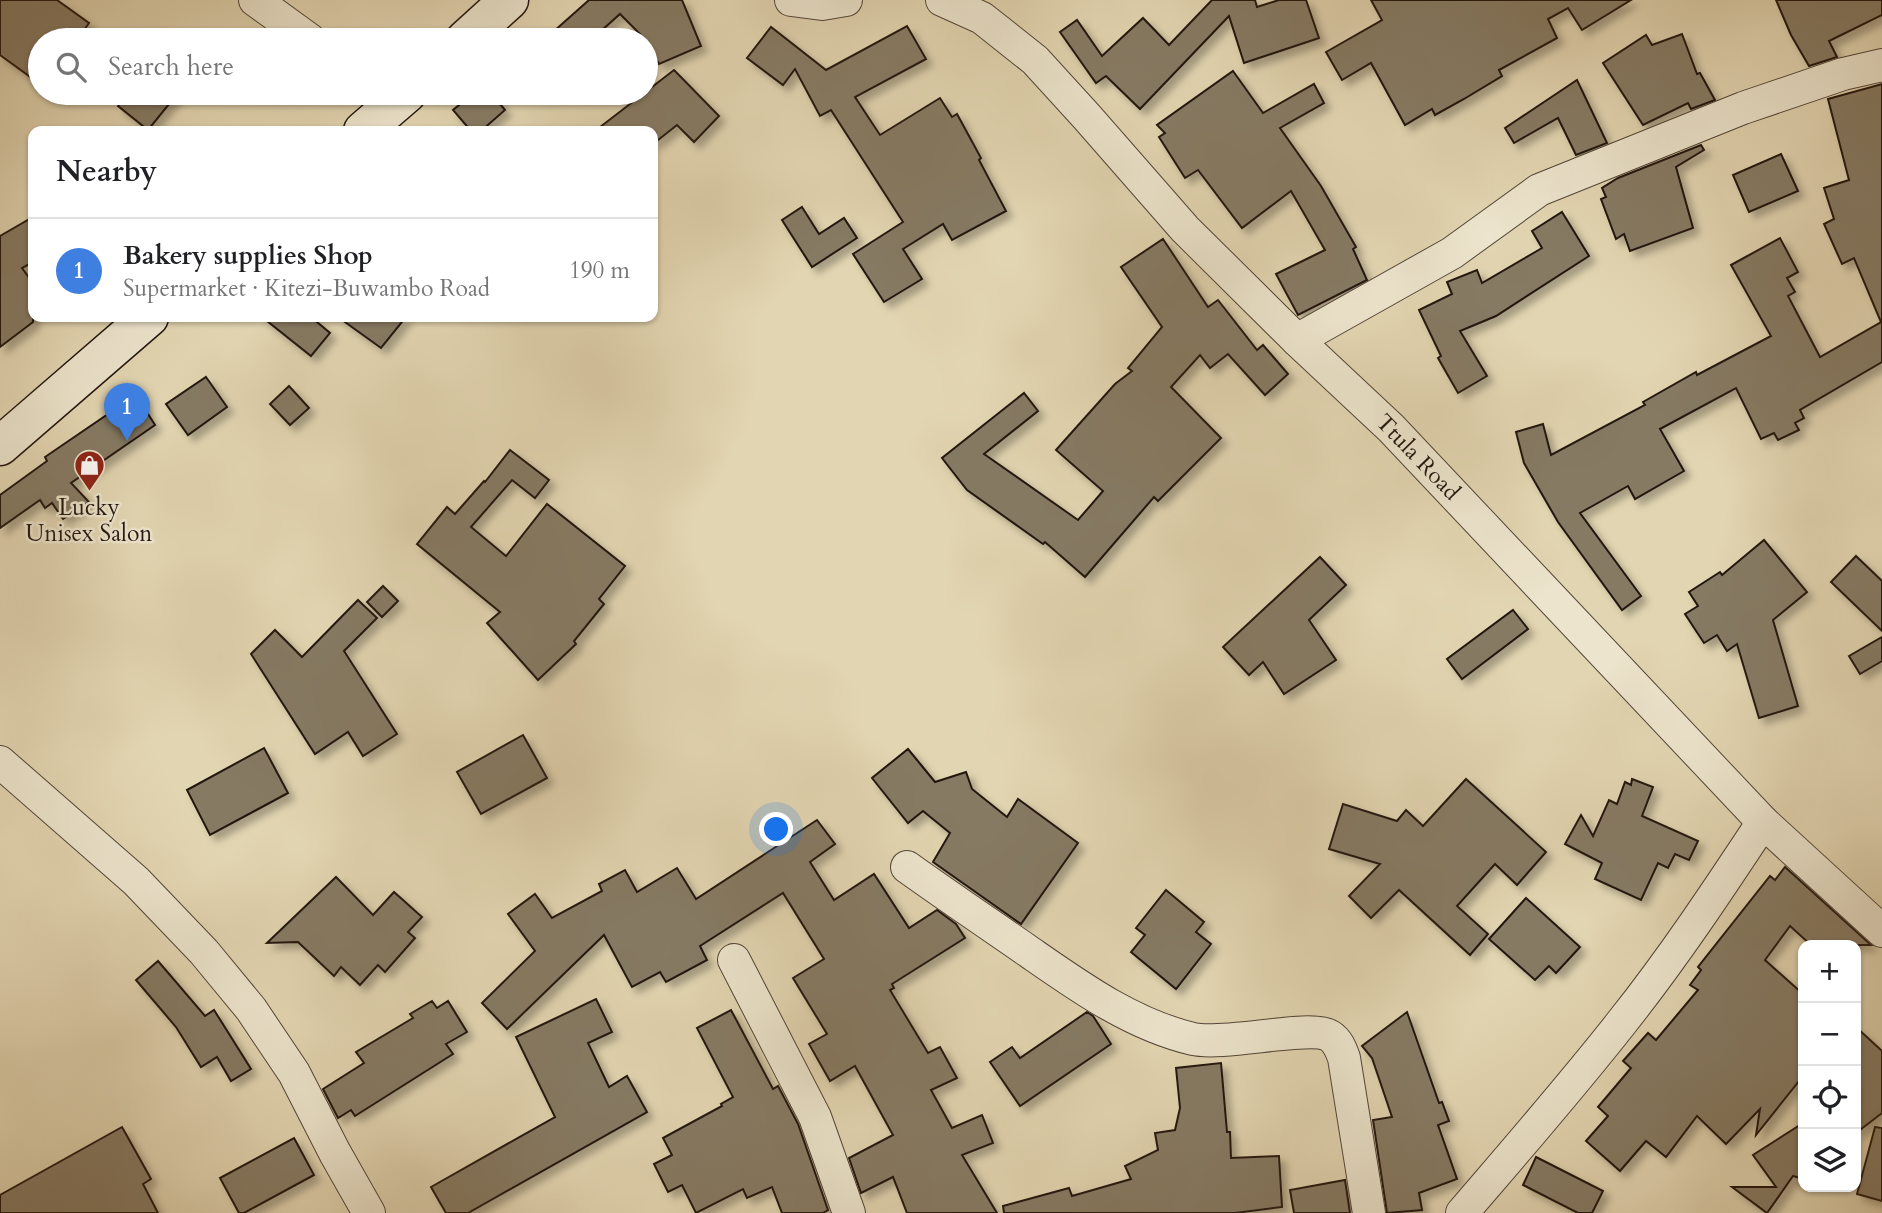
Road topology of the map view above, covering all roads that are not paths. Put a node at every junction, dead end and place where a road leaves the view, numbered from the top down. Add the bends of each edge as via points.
1 (255, 0) edge
2 (509, 0) edge
3 (791, 0) edge
4 (846, 0) edge
5 (942, 0) edge
6 (294, 28) edge
7 (478, 28) edge
8 (1882, 65) edge
9 (386, 105) edge
10 (367, 126) edge
11 (143, 322) edge
12 (1297, 340) junction
13 (0, 446) edge
14 (0, 762) edge
15 (1763, 822) junction
16 (907, 867) dead end
17 (1882, 931) edge
18 (734, 960) dead end
19 (369, 1213) edge
20 (849, 1213) edge
21 (1369, 1213) edge
22 (1462, 1213) edge

1 - 6 street
2 - 7 street
3 - 4 street via 822,4
5 - 12 street, Ttula Road via 982,18 1035,60 1185,229
8 - 12 street via 1744,108 1539,190 1452,253
9 - 10 street
11 - 13 street
12 - 15 street, Ttula Road via 1391,428
14 - 19 street via 136,881 251,1009 294,1073
15 - 17 street, Ttula Road
15 - 22 street via 1623,1021
16 - 21 street via 1096,998 1161,1029 1196,1039 1242,1040 1316,1031 1330,1036 1344,1058
18 - 20 street via 815,1117

